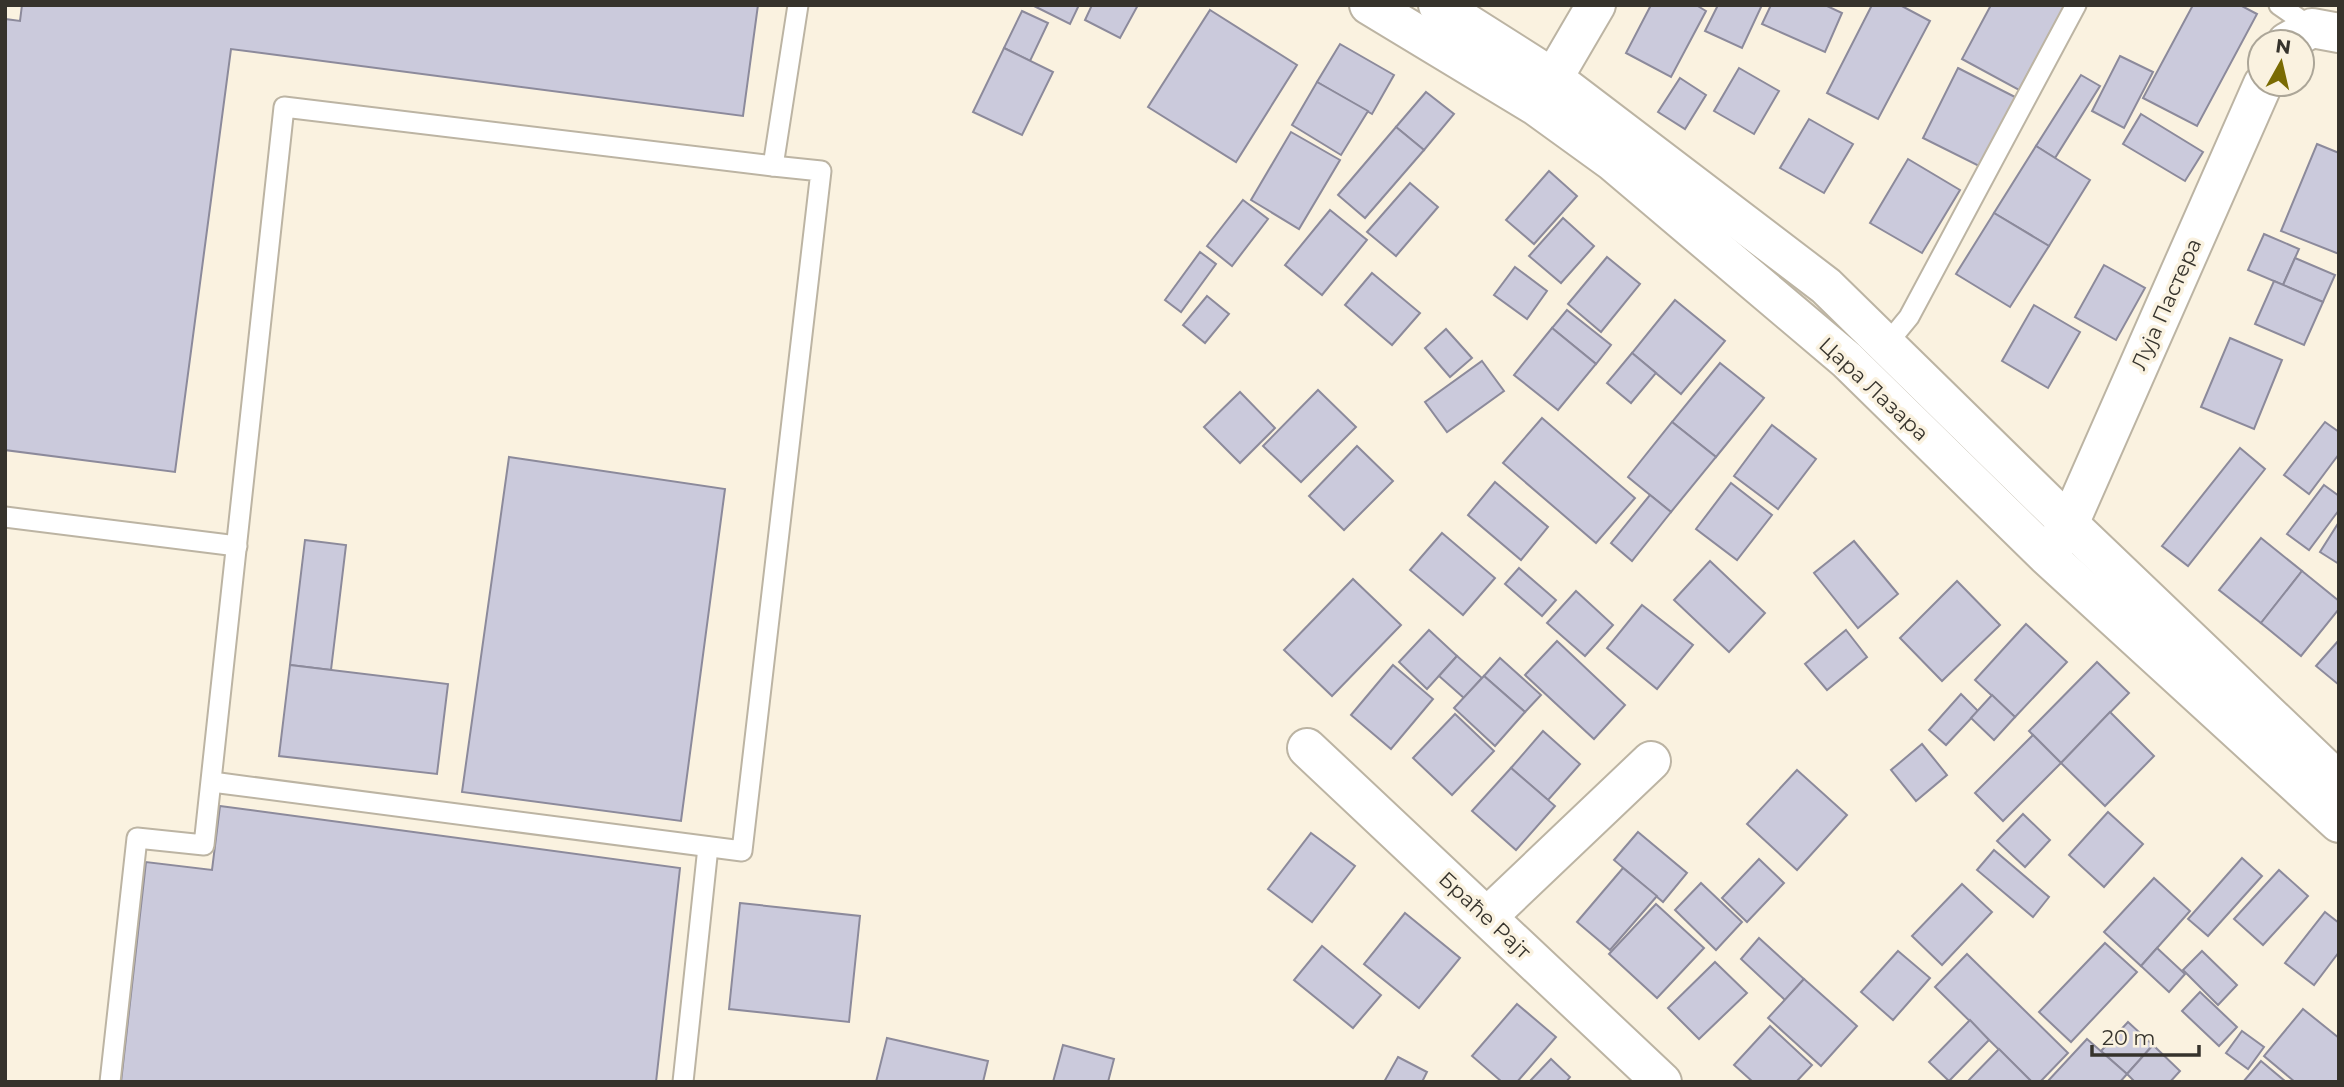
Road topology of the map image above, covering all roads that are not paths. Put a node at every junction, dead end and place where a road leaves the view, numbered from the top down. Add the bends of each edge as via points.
1 (798, 5) edge
2 (1370, 5) edge
3 (1438, 5) edge
4 (1596, 5) edge
5 (2076, 5) edge
6 (2279, 5) edge
7 (2305, 28) edge
8 (1545, 92) junction
9 (2257, 98) edge
10 (773, 166) junction
11 (1886, 345) junction
12 (5, 517) edge
13 (2069, 524) junction
14 (237, 546) junction
15 (2047, 556) junction
16 (1307, 748) dead end
17 (1651, 761) dead end
18 (212, 782) junction
19 (2339, 782) edge
20 (2339, 823) edge
21 (708, 847) junction
22 (1487, 917) junction
23 (110, 1082) edge
24 (683, 1082) edge
25 (1662, 1082) edge

1 - 10 lane
2 - 8 main road, Цара Лазара
3 - 8 main road, Цара Лазара
4 - 8 main road
5 - 11 lane via 1909,317
6 - 7 lane
8 - 11 main road, Цара Лазара via 1826,286
8 - 15 main road, Цара Лазара via 1612,160 1847,360
9 - 13 main road, Луја Пастера
10 - 14 lane via 284,107
10 - 21 lane via 821,171 742,851
11 - 13 main road, Цара Лазара
12 - 14 lane
13 - 15 main road, Луја Пастера
13 - 19 main road, Цара Лазара
14 - 18 lane
15 - 20 main road, Цара Лазара
16 - 22 main road, Браће Рајт
17 - 22 main road
18 - 21 lane
18 - 23 lane via 204,845 137,838
21 - 24 lane
22 - 25 main road, Браће Рајт

